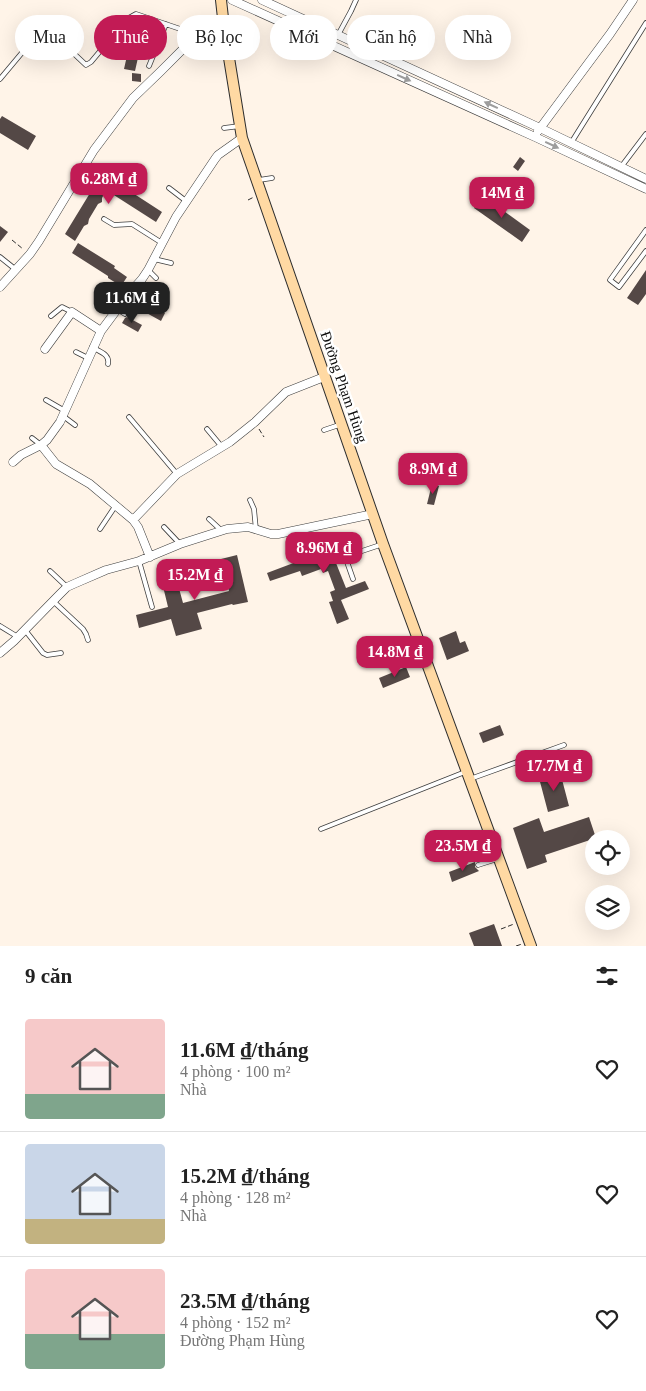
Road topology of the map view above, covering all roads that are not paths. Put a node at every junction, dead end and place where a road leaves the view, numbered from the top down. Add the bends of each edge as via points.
1 (221, 0) edge
2 (232, 0) edge
3 (262, 0) edge
4 (356, 0) edge
5 (633, 0) edge
6 (286, 11) junction
7 (223, 15) edge
8 (284, 15) edge
9 (294, 15) edge
10 (270, 17) edge
11 (646, 23) edge
12 (338, 35) joint
13 (347, 39) edge
14 (337, 47) edge
15 (177, 56) edge
16 (94, 58) edge
17 (151, 60) edge
18 (229, 60) edge
19 (387, 60) edge
20 (392, 60) edge
21 (149, 66) dead end
22 (384, 69) junction
23 (0, 79) edge
24 (507, 113) junction
25 (502, 122) junction
26 (240, 126) junction
27 (224, 128) dead end
28 (540, 128) junction
29 (646, 134) edge
30 (535, 137) junction
31 (242, 138) junction
32 (571, 143) junction
33 (621, 167) junction
34 (272, 178) dead end
35 (646, 178) edge
36 (257, 180) junction
37 (169, 188) dead end
38 (646, 189) edge
39 (186, 201) junction
40 (104, 219) dead end
41 (646, 230) edge
42 (644, 236) edge
43 (162, 243) junction
44 (646, 251) edge
45 (0, 257) edge
46 (153, 259) junction
47 (171, 262) dead end
48 (15, 270) junction
49 (148, 270) junction
50 (156, 278) dead end
51 (0, 287) edge
52 (117, 309) junction
53 (72, 312) junction
54 (125, 314) dead end
55 (51, 316) dead end
56 (101, 331) junction
57 (92, 347) junction
58 (45, 349) dead end
59 (76, 352) dead end
60 (88, 358) junction
61 (108, 364) dead end
62 (324, 377) junction
63 (46, 400) dead end
64 (64, 414) junction
65 (129, 417) dead end
66 (341, 424) junction
67 (75, 425) dead end
68 (207, 429) dead end
69 (324, 430) dead end
70 (32, 438) dead end
71 (41, 445) junction
72 (222, 447) junction
73 (13, 462) dead end
74 (177, 474) junction
75 (250, 500) dead end
76 (116, 505) junction
77 (373, 514) junction
78 (210, 519) dead end
79 (133, 520) junction
80 (164, 526) dead end
81 (100, 529) dead end
82 (256, 530) junction
83 (222, 531) junction
84 (180, 544) junction
85 (383, 544) junction
86 (150, 557) junction
87 (139, 561) junction
88 (50, 571) dead end
89 (353, 579) dead end
90 (67, 587) junction
91 (53, 601) junction
92 (152, 607) dead end
93 (0, 626) edge
94 (25, 630) junction
95 (18, 637) junction
96 (88, 640) dead end
97 (0, 653) edge
98 (61, 653) dead end
99 (564, 745) dead end
100 (469, 775) junction
101 (321, 829) dead end
102 (499, 858) junction
103 (478, 865) dead end
104 (531, 946) edge

1 - 7 main road, Đường Phạm Hùng
2 - 10 street
3 - 6 street
4 - 12 lane
5 - 28 street
6 - 8 street
6 - 9 street
11 - 32 lane
12 - 13 street
14 - 22 street
15 - 48 street via 139,91 114,122 30,254
16 - 23 lane via 86,65 50,32 41,32
17 - 21 lane
18 - 26 main road, Đường Phạm Hùng
19 - 22 street
24 -> 20 street
22 -> 25 street
24 - 25 street
24 - 28 street
25 - 30 street
26 - 27 lane
26 - 31 main road, Đường Phạm Hùng
28 - 30 street
28 - 32 street
29 - 33 lane
30 -> 38 street
31 - 36 main road, Đường Phạm Hùng
31 - 39 street via 218,155
32 - 33 street
33 - 35 street
34 - 36 lane
36 - 62 main road, Đường Phạm Hùng
37 - 39 lane
39 - 43 street
40 - 43 lane via 114,226 132,224
41 - 42 lane
42 - 44 lane via 610,280 620,287
43 - 46 street
45 - 48 lane
46 - 47 lane
46 - 49 street
48 - 51 street
49 - 50 lane
49 - 52 street
52 - 54 lane
52 - 56 street
53 - 55 lane via 64,306
53 - 56 street
53 - 58 street
56 - 57 street
57 - 60 street
57 - 61 lane via 108,356
59 - 60 lane
60 - 64 street
62 - 66 main road, Đường Phạm Hùng
62 - 72 street via 286,392 255,422
63 - 64 lane
64 - 67 lane
64 - 71 street
65 - 74 lane
66 - 69 lane
66 - 77 main road, Đường Phạm Hùng
68 - 72 lane
70 - 71 lane
71 - 73 street
71 - 76 street via 56,464 90,484
72 - 74 street
74 - 79 street
75 - 82 lane
76 - 79 street
76 - 81 lane
77 - 82 street via 301,534 271,534
77 - 85 main road, Đường Phạm Hùng
78 - 83 lane
79 - 86 street
80 - 84 lane
82 - 83 street via 239,527
83 - 84 street
84 - 86 street
85 - 89 lane via 347,556
85 - 100 main road, Đường Phạm Hùng
86 - 87 street
87 - 90 street via 106,570
87 - 92 lane
88 - 90 lane
90 - 91 street
91 - 94 street
91 - 96 lane via 83,629
93 - 95 lane
94 - 95 street
94 - 98 lane via 43,653
95 - 97 street
99 - 100 lane
100 - 101 lane
100 - 102 main road, Đường Phạm Hùng
102 - 103 lane
102 - 104 main road, Đường Phạm Hùng

